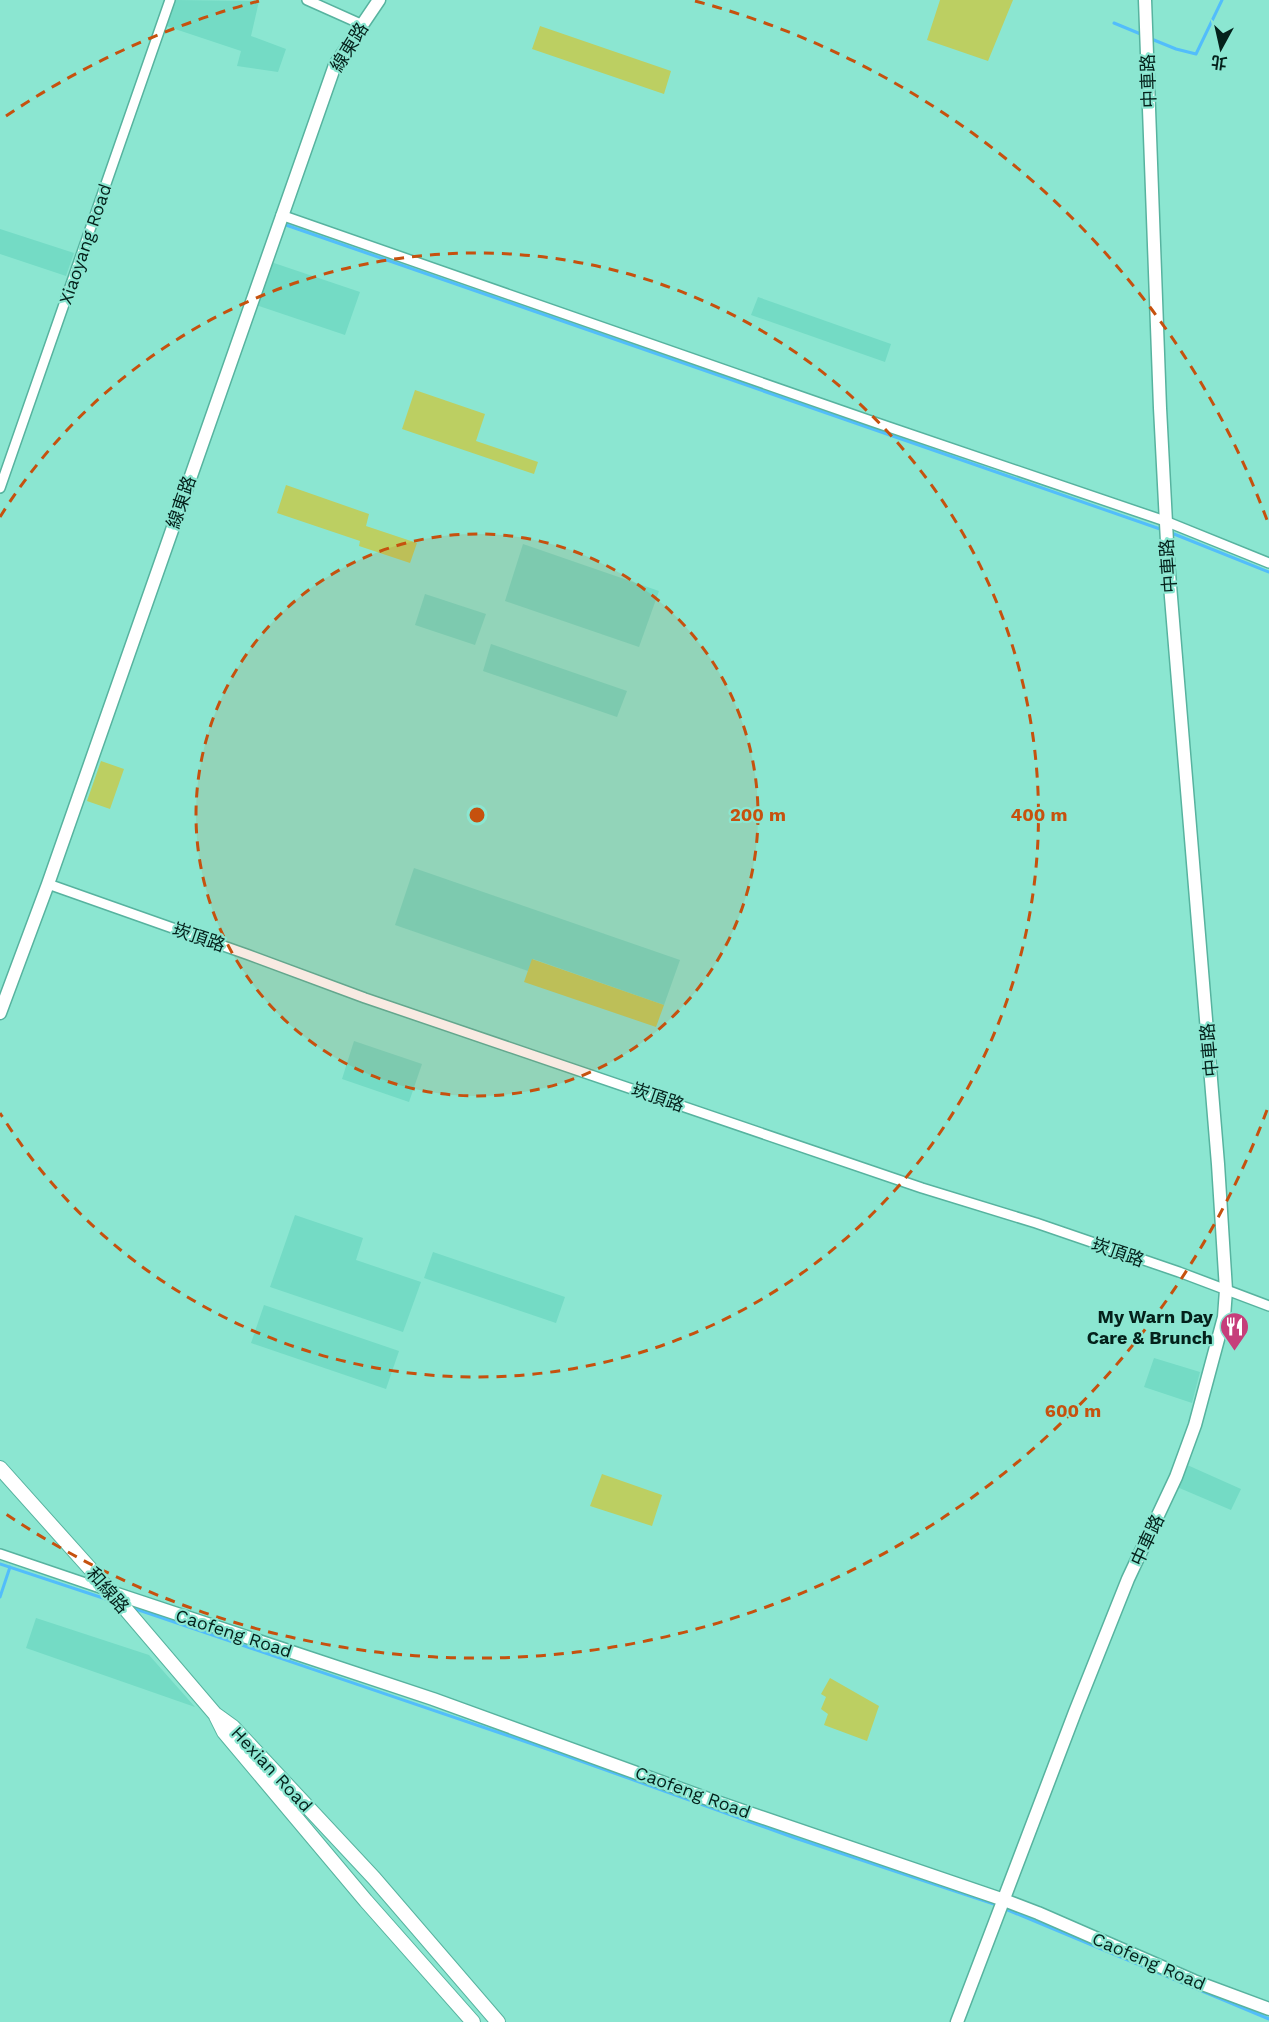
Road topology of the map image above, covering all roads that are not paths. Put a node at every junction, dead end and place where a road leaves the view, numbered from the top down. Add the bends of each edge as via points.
1 (170, 0) edge
2 (307, 0) edge
3 (380, 0) edge
4 (1145, 0) edge
5 (363, 25) junction
6 (281, 215) junction
7 (0, 488) edge
8 (1165, 521) junction
9 (1269, 563) edge
10 (48, 884) junction
11 (0, 1013) edge
12 (1226, 1290) junction
13 (1269, 1306) edge
14 (0, 1467) edge
15 (0, 1554) edge
16 (111, 1592) junction
17 (215, 1714) junction
18 (1004, 1900) junction
19 (1269, 2009) edge
20 (473, 2022) edge
21 (498, 2022) edge
22 (957, 2022) edge

1 - 7 street, Xiaoyang Road
2 - 5 street
3 - 5 street, 線東路
4 - 8 street, 中車路
5 - 6 street, 線東路 via 335,65
6 - 8 street
6 - 10 street, 線東路
8 - 9 street
8 - 12 street, 中車路
10 - 11 street, 線東路
10 - 12 street, 崁頂路 via 364,998
12 - 13 street, 崁頂路
12 - 18 street, 中車路 via 1224,1317 1195,1425 1128,1579
14 - 16 main road, 和線路
15 - 16 street
16 - 17 main road, 和線路
16 - 18 street, Caofeng Road via 433,1699
17 - 20 main road, Hexian Road via 224,1732
17 - 21 main road, Hexian Road via 233,1726 374,1878
18 - 19 street, Caofeng Road
18 - 22 street, 中車路

